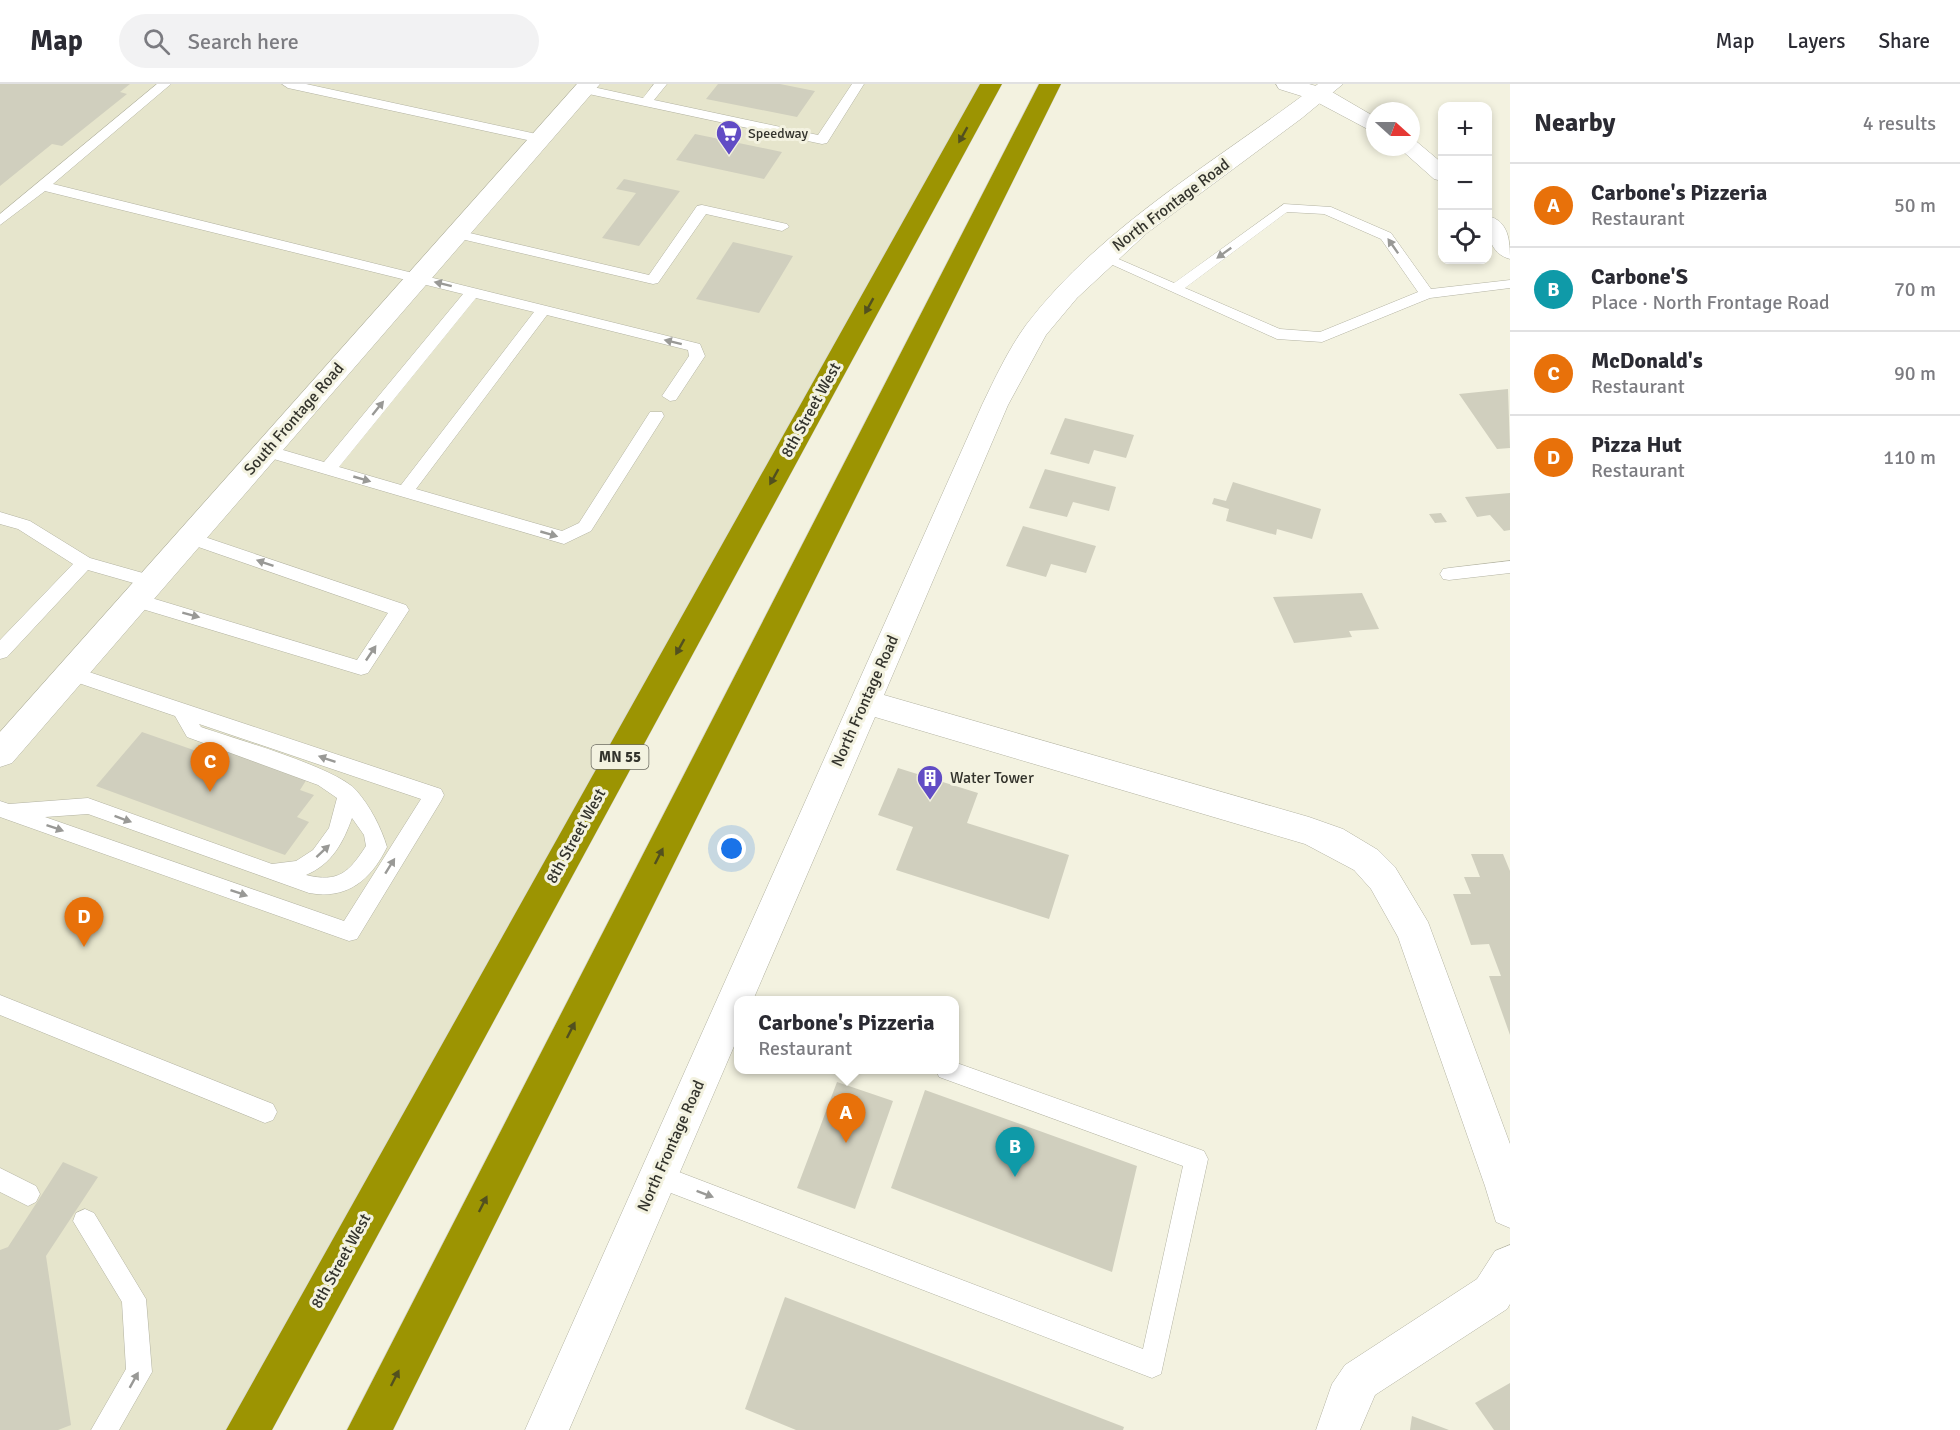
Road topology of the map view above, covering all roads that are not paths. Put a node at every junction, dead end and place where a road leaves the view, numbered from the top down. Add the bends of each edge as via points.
1 (165, 84) edge
2 (288, 84) edge
3 (661, 84) edge
4 (858, 84) edge
5 (991, 84) edge
6 (1050, 84) edge
7 (1287, 84) edge
8 (586, 86) edge
9 (1325, 89) edge
10 (646, 102) junction
11 (1366, 119) edge
12 (541, 139) junction
13 (1420, 156) edge
14 (1438, 170) edge
15 (43, 186) junction
16 (0, 221) edge
17 (782, 227) dead end
18 (1492, 228) edge
19 (457, 234) junction
20 (1510, 252) edge
21 (1102, 257) junction
22 (418, 278) junction
23 (1510, 284) edge
24 (1174, 289) junction
25 (474, 291) junction
26 (1427, 294) junction
27 (544, 309) junction
28 (670, 396) dead end
29 (656, 416) dead end
30 (266, 451) junction
31 (328, 469) junction
32 (405, 492) junction
33 (0, 518) edge
34 (190, 538) junction
35 (84, 563) junction
36 (1510, 567) edge
37 (1449, 574) dead end
38 (143, 591) junction
39 (0, 651) edge
40 (72, 673) junction
41 (865, 702) junction
42 (182, 710) junction
43 (0, 754) edge
44 (348, 795) junction
45 (2, 810) edge
46 (272, 873) junction
47 (748, 996) edge
48 (0, 1005) edge
49 (734, 1025) edge
50 (958, 1074) edge
51 (265, 1112) dead end
52 (658, 1176) junction
53 (0, 1180) edge
54 (28, 1194) dead end
55 (1510, 1208) edge
56 (85, 1221) dead end
57 (1510, 1266) edge
58 (104, 1430) edge
59 (248, 1430) edge
60 (369, 1430) edge
61 (547, 1430) edge
62 (1338, 1430) edge

1 - 15 lane
2 - 12 lane
3 - 10 lane
4 - 10 lane via 822,140
5 -> 59 highway, 8th Street West / MN 55
60 -> 6 highway
7 - 9 street
8 - 10 lane
8 - 12 street, South Frontage Road
9 - 11 street
9 - 21 street, North Frontage Road via 1135,228
12 - 19 street, South Frontage Road
13 - 14 street
15 - 16 lane
15 - 22 lane
17 - 19 lane via 702,209 653,280
18 - 20 street
19 - 22 street, South Frontage Road
21 - 24 lane
21 - 41 street, North Frontage Road via 1035,331 1000,396
25 -> 22 lane
22 - 30 street, South Frontage Road
23 - 26 lane
24 - 26 lane via 1277,334 1322,337
26 -> 24 lane via 1386,236 1326,210 1284,208
25 - 27 lane
31 -> 25 lane
28 -> 27 lane via 697,356 695,347
27 - 32 lane
32 -> 29 lane via 564,538 585,526
30 - 31 lane
30 - 34 street, South Frontage Road
31 -> 32 lane
33 - 35 lane via 24,525
34 - 38 street, South Frontage Road
38 -> 34 lane via 361,668 400,610
35 - 38 lane
35 - 39 lane
36 - 37 lane
38 - 40 street, South Frontage Road
40 - 42 lane
40 - 43 street, South Frontage Road
41 - 47 street, North Frontage Road
41 - 55 street via 1309,831 1341,843 1365,860 1383,878 1415,933
42 - 44 lane via 194,732 325,779
45 -> 42 lane via 349,932 434,795
46 -> 44 lane via 302,868 328,849 342,823
44 - 46 lane via 373,833 377,848 365,868 351,882 332,887 310,886
45 -> 46 lane via 88,806
48 - 51 lane
49 - 52 street, North Frontage Road
52 -> 50 lane via 1152,1365 1196,1160
52 - 61 street, North Frontage Road
53 - 54 lane
58 -> 56 lane via 139,1372 134,1299
57 - 62 street via 1492,1294 1360,1380

